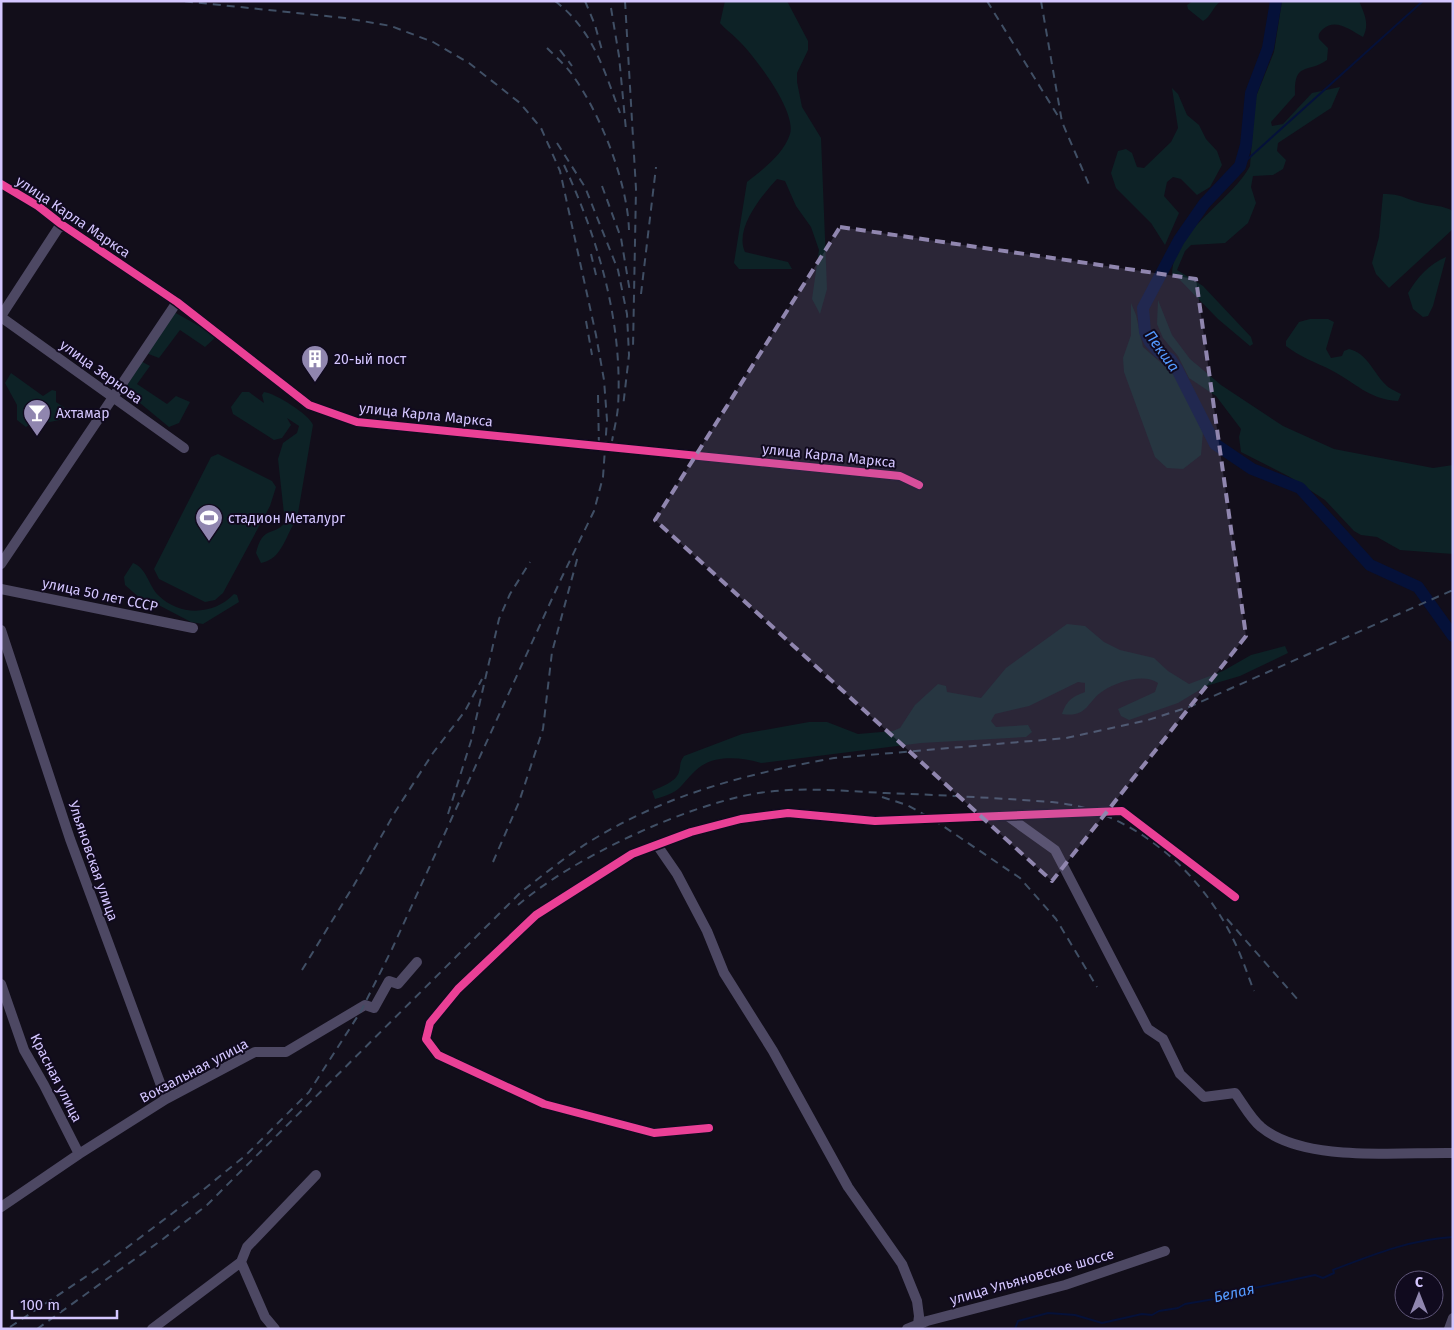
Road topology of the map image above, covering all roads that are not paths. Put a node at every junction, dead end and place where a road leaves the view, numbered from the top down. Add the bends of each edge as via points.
1 (1, 184) edge
2 (61, 224) junction
3 (177, 302) junction
4 (1, 317) edge
5 (112, 397) junction
6 (184, 448) dead end
7 (919, 485) dead end
8 (1, 564) edge
9 (1, 589) edge
10 (193, 628) dead end
11 (1, 630) edge
12 (1009, 817) junction
13 (657, 845) junction
14 (1235, 897) dead end
15 (417, 962) dead end
16 (1, 984) edge
17 (166, 1099) junction
18 (709, 1128) dead end
19 (1453, 1153) edge
20 (78, 1154) junction
21 (316, 1175) dead end
22 (1, 1207) edge
23 (1165, 1251) dead end
24 (241, 1262) junction
25 (1453, 1318) edge
26 (918, 1324) junction
27 (152, 1329) edge
28 (275, 1329) edge
29 (908, 1329) edge
30 (1449, 1329) edge

1 - 2 street, улица Карла Маркса
2 - 3 street, улица Карла Маркса
2 - 4 street
3 - 5 street
3 - 7 street, улица Карла Маркса via 309,405 357,422 900,476
4 - 5 street, улица Зернова
5 - 6 street, улица Зернова
5 - 8 street
9 - 10 street, улица 50 лет СССР
11 - 17 street, Ульяновская улица via 70,839
12 - 13 street via 875,821 817,815 772,815 721,824
12 - 14 street via 1122,811
12 - 19 street via 1055,850 1148,1029 1162,1039 1180,1074 1204,1097 1235,1093 1260,1127 1286,1141 1323,1152
13 - 18 street via 632,854 536,915 458,989 430,1023 426,1039 438,1055 544,1104 654,1133
13 - 26 street via 677,874 707,931 724,973 773,1051 844,1179 902,1264 917,1301
15 - 17 street, Вокзальная улица via 398,984 389,981 374,1008 364,1004 286,1052 255,1052
16 - 20 street, Красная улица via 24,1050
17 - 20 street, Вокзальная улица
20 - 22 street, Вокзальная улица
21 - 24 street via 247,1247
23 - 26 street, улица Ульяновское шоссе via 1065,1285
24 - 27 street
24 - 28 street via 265,1317
25 - 30 street
26 - 29 street, улица Ульяновское шоссе

